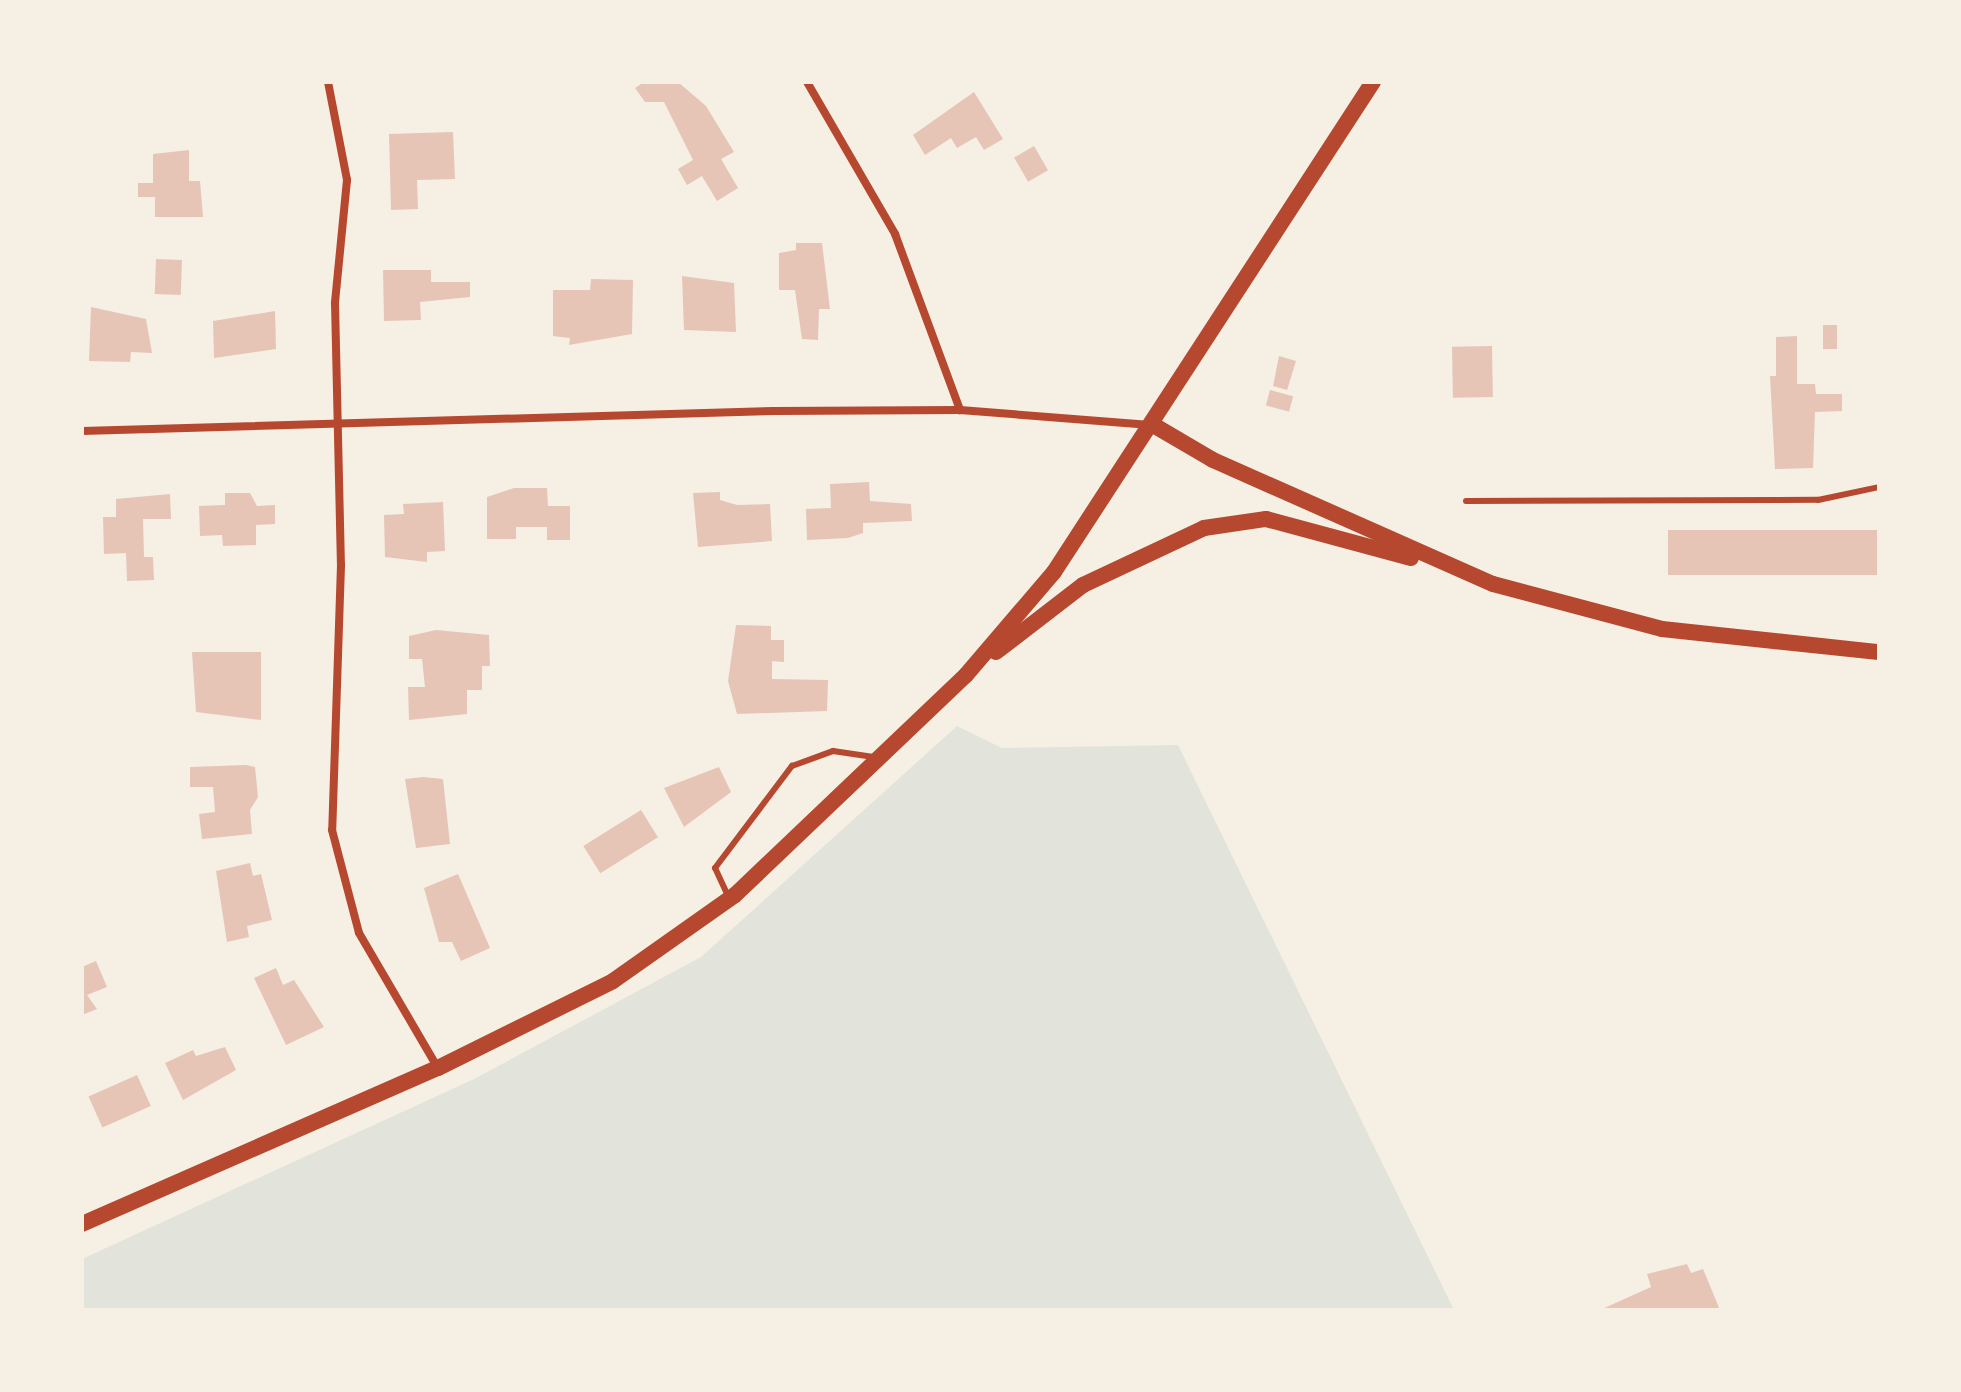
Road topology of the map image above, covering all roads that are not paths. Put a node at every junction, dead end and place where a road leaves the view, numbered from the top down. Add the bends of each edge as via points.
1 (328, 82) edge
2 (807, 82) edge
3 (1373, 82) edge
4 (960, 410) junction
5 (333, 420) junction
6 (1155, 426) junction
7 (82, 431) edge
8 (1879, 487) edge
9 (1466, 501) dead end
10 (1456, 570) junction
11 (1879, 652) edge
12 (966, 675) junction
13 (882, 758) junction
14 (730, 899) junction
15 (438, 1068) junction
16 (82, 1224) edge

1 - 5 street via 347,180
2 - 4 street via 895,234
3 - 6 main road
4 - 5 street
4 - 6 street
5 - 7 street
5 - 15 street via 341,565 332,830 359,933
6 - 10 main road
6 - 12 main road via 1054,572
8 - 9 lane via 1818,500
10 - 11 main road via 1662,629
10 - 12 main road via 1266,519 1204,528 1083,585
12 - 13 main road
13 - 14 main road
13 - 14 lane via 833,751 792,766 715,868
14 - 15 main road via 613,981
15 - 16 main road

